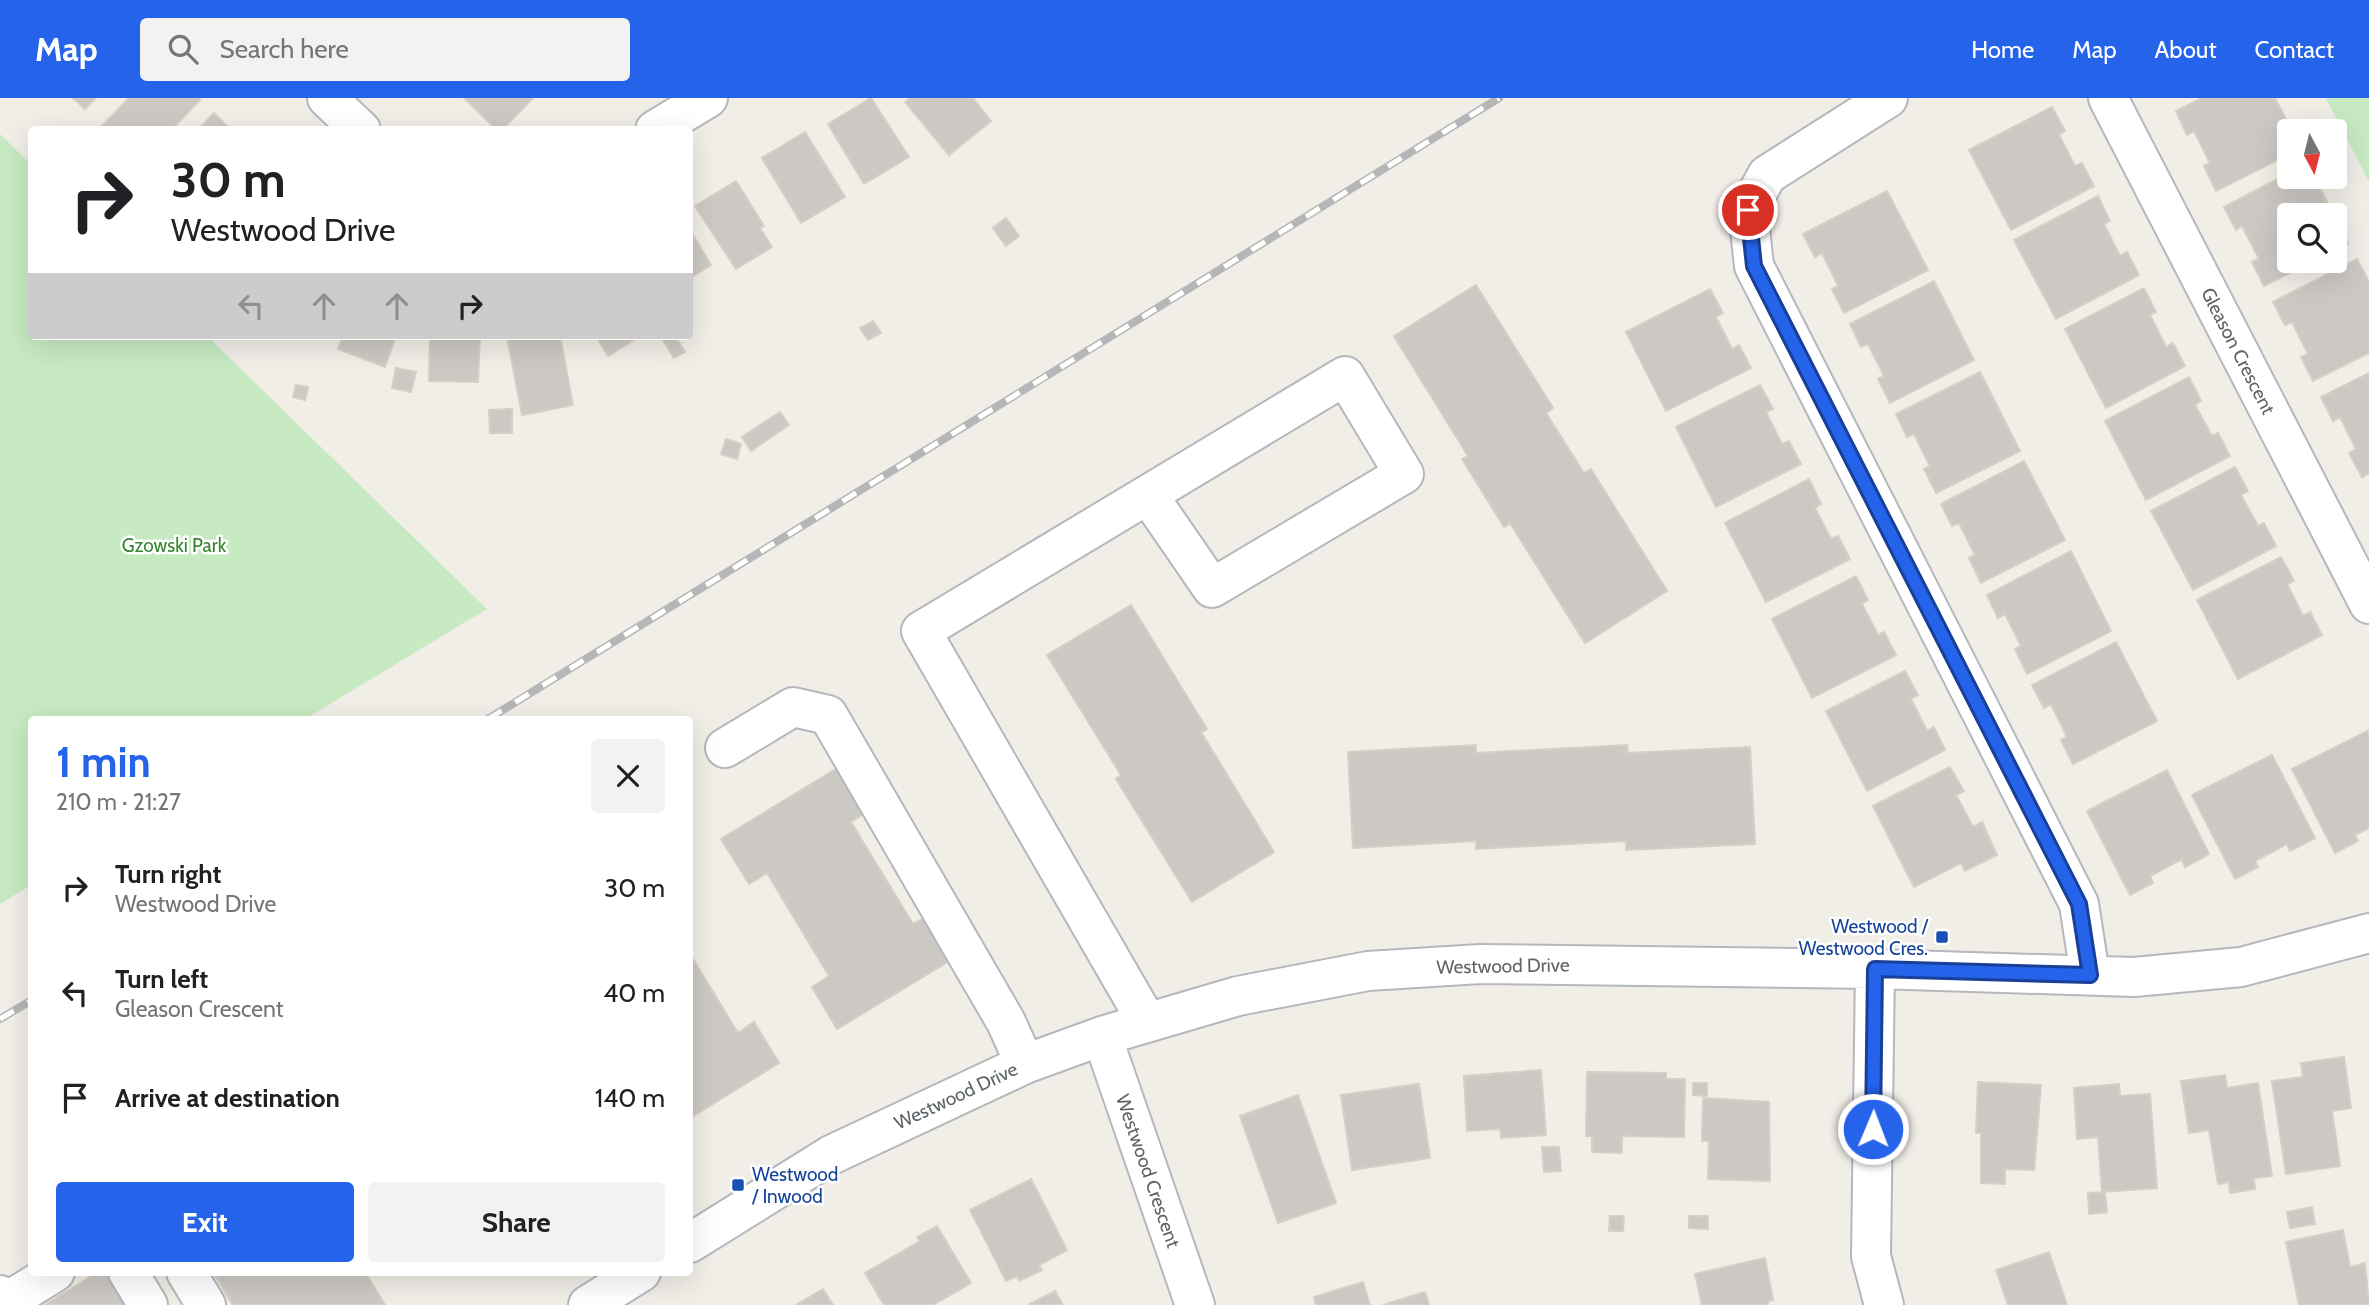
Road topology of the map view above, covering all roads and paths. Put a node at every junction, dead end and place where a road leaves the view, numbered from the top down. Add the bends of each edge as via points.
1 (327, 98) edge
2 (708, 98) edge
3 (1888, 98) edge
4 (2108, 98) edge
5 (357, 126) edge
6 (662, 126) edge
7 (1148, 495) junction
8 (2369, 604) edge
9 (725, 748) dead end
10 (2369, 933) edge
11 (1875, 969) junction
12 (2090, 975) junction
13 (1147, 1022) junction
14 (1102, 1036) junction
15 (1025, 1064) junction
16 (694, 1231) edge
17 (49, 1276) edge
18 (130, 1276) edge
19 (188, 1276) edge
20 (628, 1276) edge
21 (0, 1295) edge
22 (148, 1305) edge
23 (206, 1305) edge
24 (587, 1305) edge
25 (1195, 1305) edge
26 (1884, 1305) edge

1 - 5 street
2 - 6 street
3 - 12 street via 1767,175 1748,210 1754,266 2079,904
4 - 8 street, Gleason Crescent
7 - 7 street via 1345,376 1404,474 1212,588
7 - 13 street via 921,631
9 - 15 street via 793,707 828,715 1006,1022
10 - 12 street, Westwood Drive via 2241,967 2134,977
11 - 12 street, Westwood Drive
11 - 13 street, Westwood Drive via 1480,964 1367,971 1238,996
11 - 26 street via 1871,1256
13 - 14 street, Westwood Drive
14 - 15 street, Westwood Drive
14 - 25 street, Westwood Crescent
15 - 16 street, Westwood Drive via 831,1155
17 - 21 street via 5,1303
18 - 22 street
19 - 23 street
20 - 24 street

